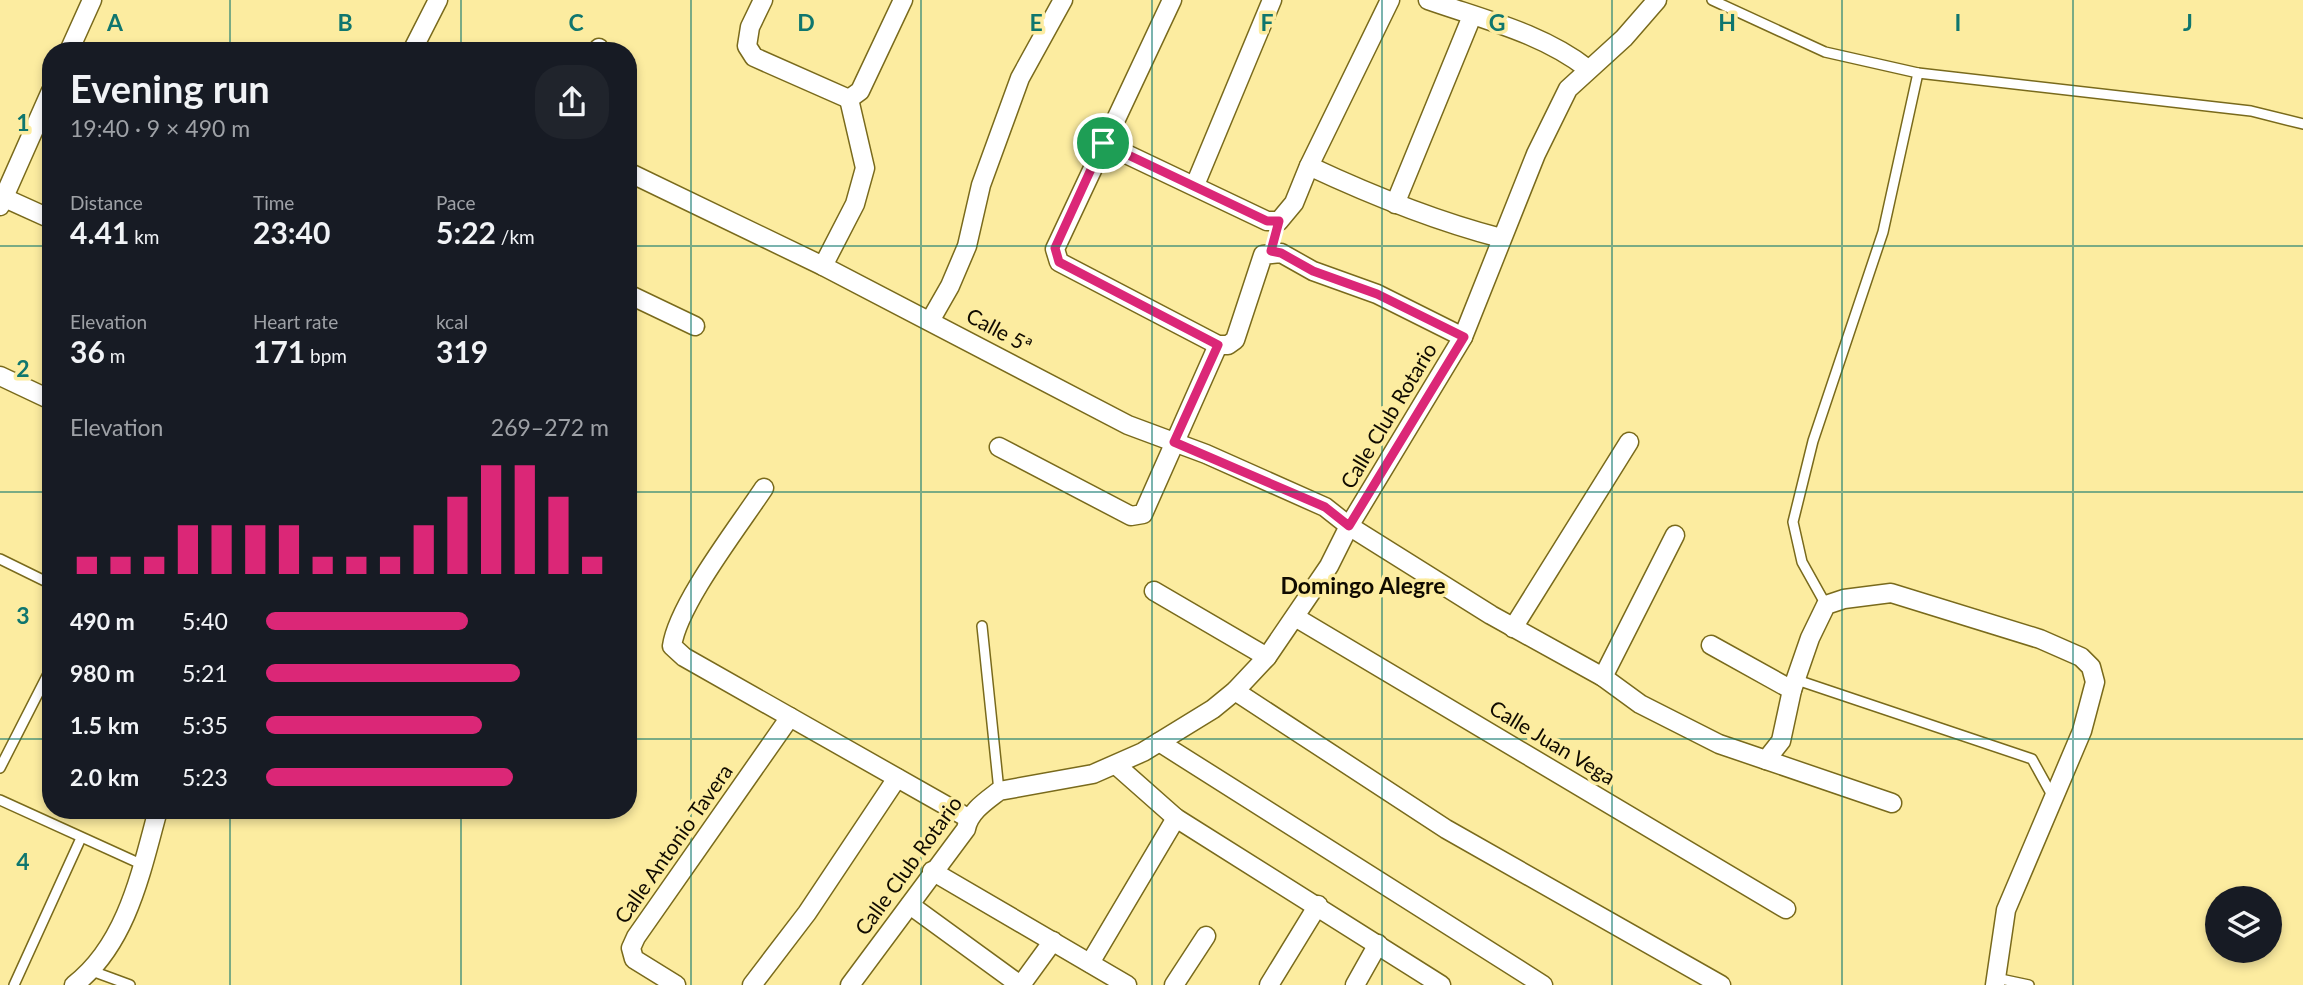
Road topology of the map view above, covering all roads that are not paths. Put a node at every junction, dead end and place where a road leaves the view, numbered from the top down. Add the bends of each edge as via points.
1 (92, 0) edge
2 (438, 0) edge
3 (763, 0) edge
4 (902, 0) edge
5 (1063, 0) edge
6 (1172, 0) edge
7 (1272, 0) edge
8 (1390, 0) edge
9 (1428, 0) edge
10 (1657, 0) edge
11 (1712, 0) edge
12 (1472, 16) junction
13 (73, 42) edge
14 (417, 42) edge
15 (1588, 69) junction
16 (1918, 73) junction
17 (849, 99) junction
18 (42, 114) edge
19 (2303, 124) edge
20 (1103, 143) junction
21 (1309, 166) junction
22 (637, 176) edge
23 (1195, 185) junction
24 (1, 200) edge
25 (1395, 204) junction
26 (42, 216) edge
27 (1279, 221) junction
28 (1502, 238) junction
29 (1271, 251) junction
30 (823, 266) junction
31 (637, 298) edge
32 (930, 320) junction
33 (695, 326) dead end
34 (1464, 337) junction
35 (1218, 345) junction
36 (0, 376) edge
37 (42, 396) edge
38 (1174, 442) junction
39 (1629, 442) dead end
40 (999, 447) dead end
41 (764, 488) dead end
42 (1349, 526) junction
43 (1675, 535) dead end
44 (0, 559) edge
45 (42, 579) edge
46 (1154, 591) dead end
47 (1826, 605) junction
48 (1295, 617) junction
49 (982, 626) dead end
50 (1513, 628) junction
51 (1711, 645) dead end
52 (1267, 657) junction
53 (1603, 677) junction
54 (1794, 685) junction
55 (42, 686) edge
56 (1235, 691) junction
57 (790, 717) junction
58 (1159, 742) junction
59 (1766, 760) junction
60 (1116, 765) junction
61 (0, 768) edge
62 (897, 778) junction
63 (999, 791) junction
64 (2054, 799) junction
65 (0, 800) edge
66 (1892, 803) dead end
67 (968, 818) junction
68 (1176, 818) junction
69 (156, 819) edge
70 (80, 838) junction
71 (143, 865) junction
72 (932, 871) junction
73 (910, 905) junction
74 (1318, 905) junction
75 (1786, 909) dead end
76 (1206, 936) dead end
77 (1053, 941) junction
78 (1378, 944) junction
79 (1090, 963) junction
80 (92, 971) junction
81 (1996, 981) edge
82 (14, 985) edge
83 (74, 985) edge
84 (130, 985) edge
85 (676, 985) edge
86 (752, 985) edge
87 (850, 985) edge
88 (1021, 985) edge
89 (1126, 985) edge
90 (1174, 985) edge
91 (1269, 985) edge
92 (1355, 985) edge
93 (1441, 985) edge
94 (1543, 985) edge
95 (1721, 985) edge
96 (2029, 985) edge

1 - 13 street
2 - 14 street
3 - 17 street via 750,27 747,46 754,57
4 - 17 street via 860,91
5 - 32 street via 1020,78 981,185 967,246
6 - 20 street
7 - 23 street
8 - 21 street
9 - 12 street
10 - 15 street, Calle Club Rotario via 1624,38
11 - 16 lane via 1825,52
12 - 15 street via 1565,51
12 - 25 street
15 - 28 street, Calle Club Rotario via 1563,100
16 - 19 lane via 2252,111
16 - 47 lane via 1883,232 1813,440 1793,522 1802,562
17 - 30 street via 865,168 855,204
18 - 24 street
20 - 23 street
20 - 35 street via 1055,248 1059,262
21 - 25 street
21 - 27 street via 1294,203
22 - 30 street, Calle 5ª
23 - 27 street via 1267,221
24 - 26 street
25 - 28 street
27 - 29 street
28 - 34 street, Calle Club Rotario
29 - 34 street via 1377,294
29 - 35 street via 1263,254 1235,340
30 - 32 street, Calle 5ª
31 - 33 street
32 - 38 street, Calle 5ª via 1128,425
34 - 42 street, Calle Club Rotario
35 - 38 street
36 - 37 street
38 - 40 street via 1139,517
38 - 42 street, Calle 5ª via 1325,507
39 - 50 street
41 - 57 street via 711,566 674,631 672,646
42 - 48 street, Calle Club Rotario
42 - 50 street, Calle 5ª
43 - 53 street
44 - 45 lane
46 - 52 street
47 - 54 street
47 - 64 street via 1891,593 2039,639 2081,657 2091,667 2093,695
48 - 52 street, Calle Club Rotario
48 - 75 street, Calle Juan Vega
49 - 63 lane
50 - 53 street, Calle 5ª
51 - 54 street
52 - 56 street, Calle Club Rotario
53 - 59 street, Calle 5ª via 1640,704 1718,744
54 - 59 street via 1781,741
54 - 64 lane via 2032,759
55 - 61 lane
56 - 58 street, Calle Club Rotario
56 - 95 street via 1446,829
57 - 62 street
57 - 85 street, Calle Antonio Tavera via 631,948 634,959
58 - 60 street, Calle Club Rotario
58 - 94 street
59 - 66 street, Calle 5ª
60 - 63 street, Calle Club Rotario via 1062,782
60 - 68 street
62 - 67 street
62 - 86 street via 807,913
63 - 67 street, Calle Club Rotario
64 - 81 street via 2006,910
65 - 70 lane
67 - 72 street, Calle Club Rotario via 966,829
68 - 74 street
68 - 79 street
69 - 71 street
70 - 71 lane
70 - 82 lane
71 - 80 street via 124,920
72 - 73 street, Calle Club Rotario
72 - 77 street
73 - 87 street, Calle Club Rotario
73 - 88 street
74 - 78 street
74 - 91 street
76 - 90 street
77 - 79 street
77 - 88 street
78 - 92 street
78 - 93 street
79 - 89 street
80 - 83 street
80 - 84 lane
81 - 96 lane

